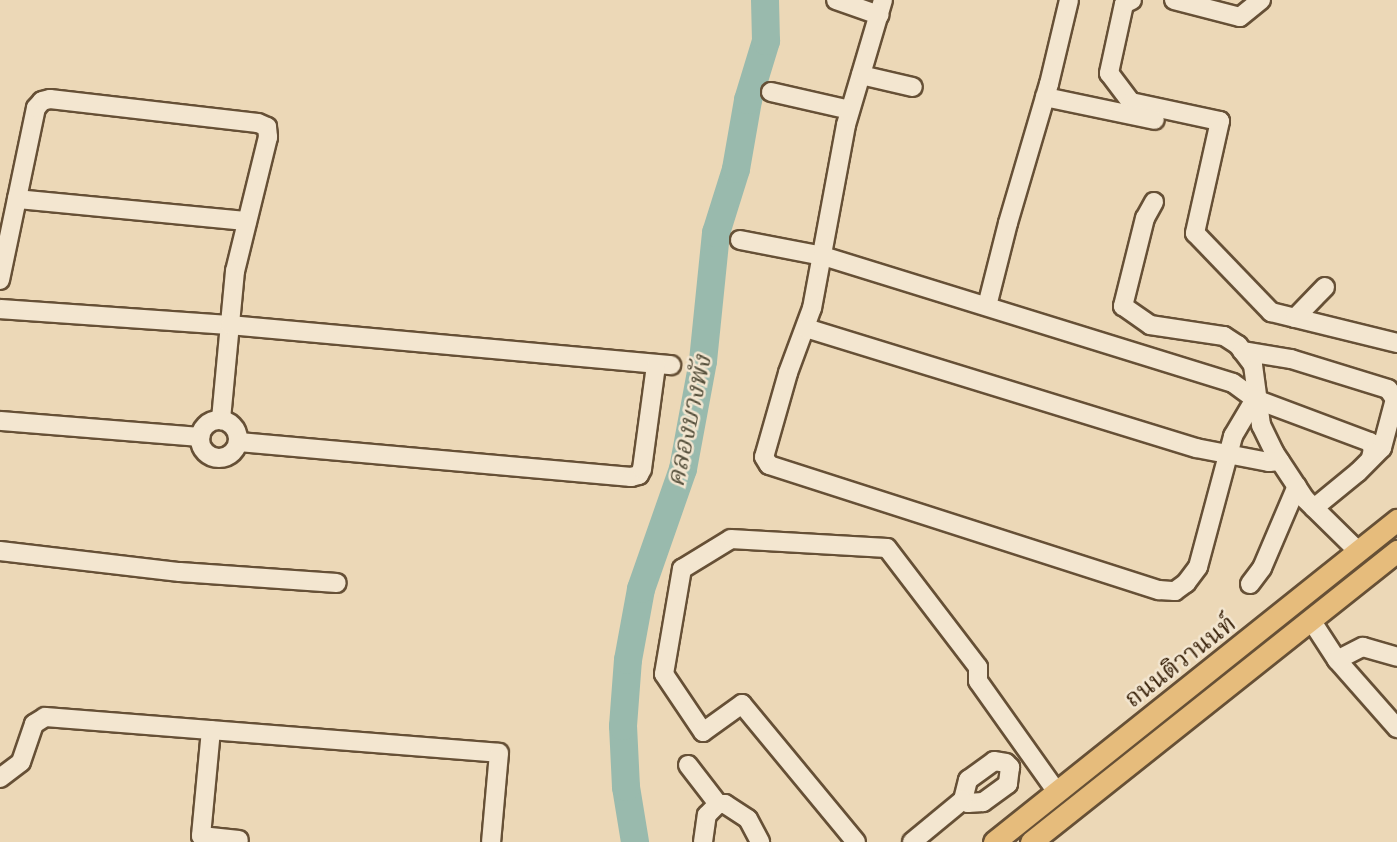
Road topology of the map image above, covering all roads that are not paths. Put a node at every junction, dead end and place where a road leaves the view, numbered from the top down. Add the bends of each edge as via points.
1 (836, 0) edge
2 (1069, 0) edge
3 (1132, 0) edge
4 (1174, 0) edge
5 (1261, 0) edge
6 (881, 7) edge
7 (861, 75) junction
8 (913, 87) dead end
9 (771, 92) dead end
10 (1045, 97) junction
11 (850, 110) junction
12 (1155, 120) dead end
13 (17, 199) junction
14 (1154, 202) dead end
15 (247, 221) junction
16 (740, 240) dead end
17 (823, 256) junction
18 (0, 280) edge
19 (1325, 287) dead end
20 (987, 306) junction
21 (0, 309) edge
22 (1295, 318) junction
23 (230, 326) junction
24 (806, 328) junction
25 (1397, 343) edge
26 (1242, 351) junction
27 (1255, 399) junction
28 (221, 420) junction
29 (0, 421) edge
30 (200, 437) junction
31 (239, 442) junction
32 (1227, 454) junction
33 (1371, 458) junction
34 (1280, 461) junction
35 (1297, 486) junction
36 (1314, 508) junction
37 (1397, 520) edge
38 (0, 551) edge
39 (1397, 551) edge
40 (1354, 556) junction
41 (1362, 579) junction
42 (337, 583) dead end
43 (1250, 584) dead end
44 (1311, 620) junction
45 (1397, 657) edge
46 (1337, 660) junction
47 (1397, 727) edge
48 (211, 730) junction
49 (1029, 751) junction
50 (688, 765) dead end
51 (1010, 767) junction
52 (0, 778) edge
53 (1057, 792) junction
54 (963, 800) junction
55 (718, 804) junction
56 (239, 840) edge
57 (491, 842) edge
58 (703, 842) edge
59 (760, 842) edge
60 (856, 842) edge
61 (912, 842) edge
62 (994, 842) edge
63 (1031, 842) edge

1 - 6 street
2 - 10 street
3 - 22 street via 1124,4 1109,73 1131,102 1220,121 1195,233 1271,312
4 - 5 street via 1240,17
6 - 7 street
7 - 8 street
7 - 11 street
9 - 11 street
10 - 12 street
10 - 20 street
11 - 17 street
13 - 15 street
13 - 15 street via 36,108 50,99 267,127
13 - 18 street
14 - 26 street via 1144,218 1123,306 1150,325 1224,336
15 - 23 street via 234,271
16 - 17 street
17 - 20 street
17 - 24 street
19 - 22 street
20 - 27 street via 1223,379
21 - 23 street
22 - 25 street
23 - 28 street
23 - 31 street via 664,365 642,469 631,477
24 - 32 street
24 - 32 street via 767,445 764,457 769,465 1158,590 1175,591 1198,566
26 - 27 street via 1253,365
26 - 33 street via 1291,359 1388,389 1395,399 1394,411 1382,448
27 - 32 street
27 - 33 street via 1370,442
27 - 34 street via 1261,425
28 - 30 street via 207,425
28 - 31 street via 235,427
29 - 30 street
30 - 31 street via 204,452 217,458 232,454
32 - 34 street
33 - 36 street
34 - 35 street
35 - 36 street
35 - 43 street via 1262,568
36 - 40 street
37 - 40 main road, ถนนติวานนท์
38 - 42 street via 180,572
39 - 41 main road, ถนนติวานนท์
40 - 41 main road
40 - 53 main road, ถนนติวานนท์
41 - 44 main road, ถนนติวานนท์
44 - 46 street
44 - 63 main road, ถนนติวานนท์
45 - 46 street via 1363,647
46 - 47 street
48 - 52 street via 45,717 34,724 21,762
48 - 56 street via 201,836
48 - 57 street via 499,753
49 - 51 street
49 - 53 street
49 - 60 street via 978,681 978,667 887,548 731,539 682,569 664,674 703,733 742,704
50 - 55 street
51 - 54 street via 1008,784 984,802
51 - 54 street via 1000,761 987,765 964,785
53 - 62 main road, ถนนติวานนท์
54 - 61 street
55 - 58 street via 707,815
55 - 59 street via 748,819

